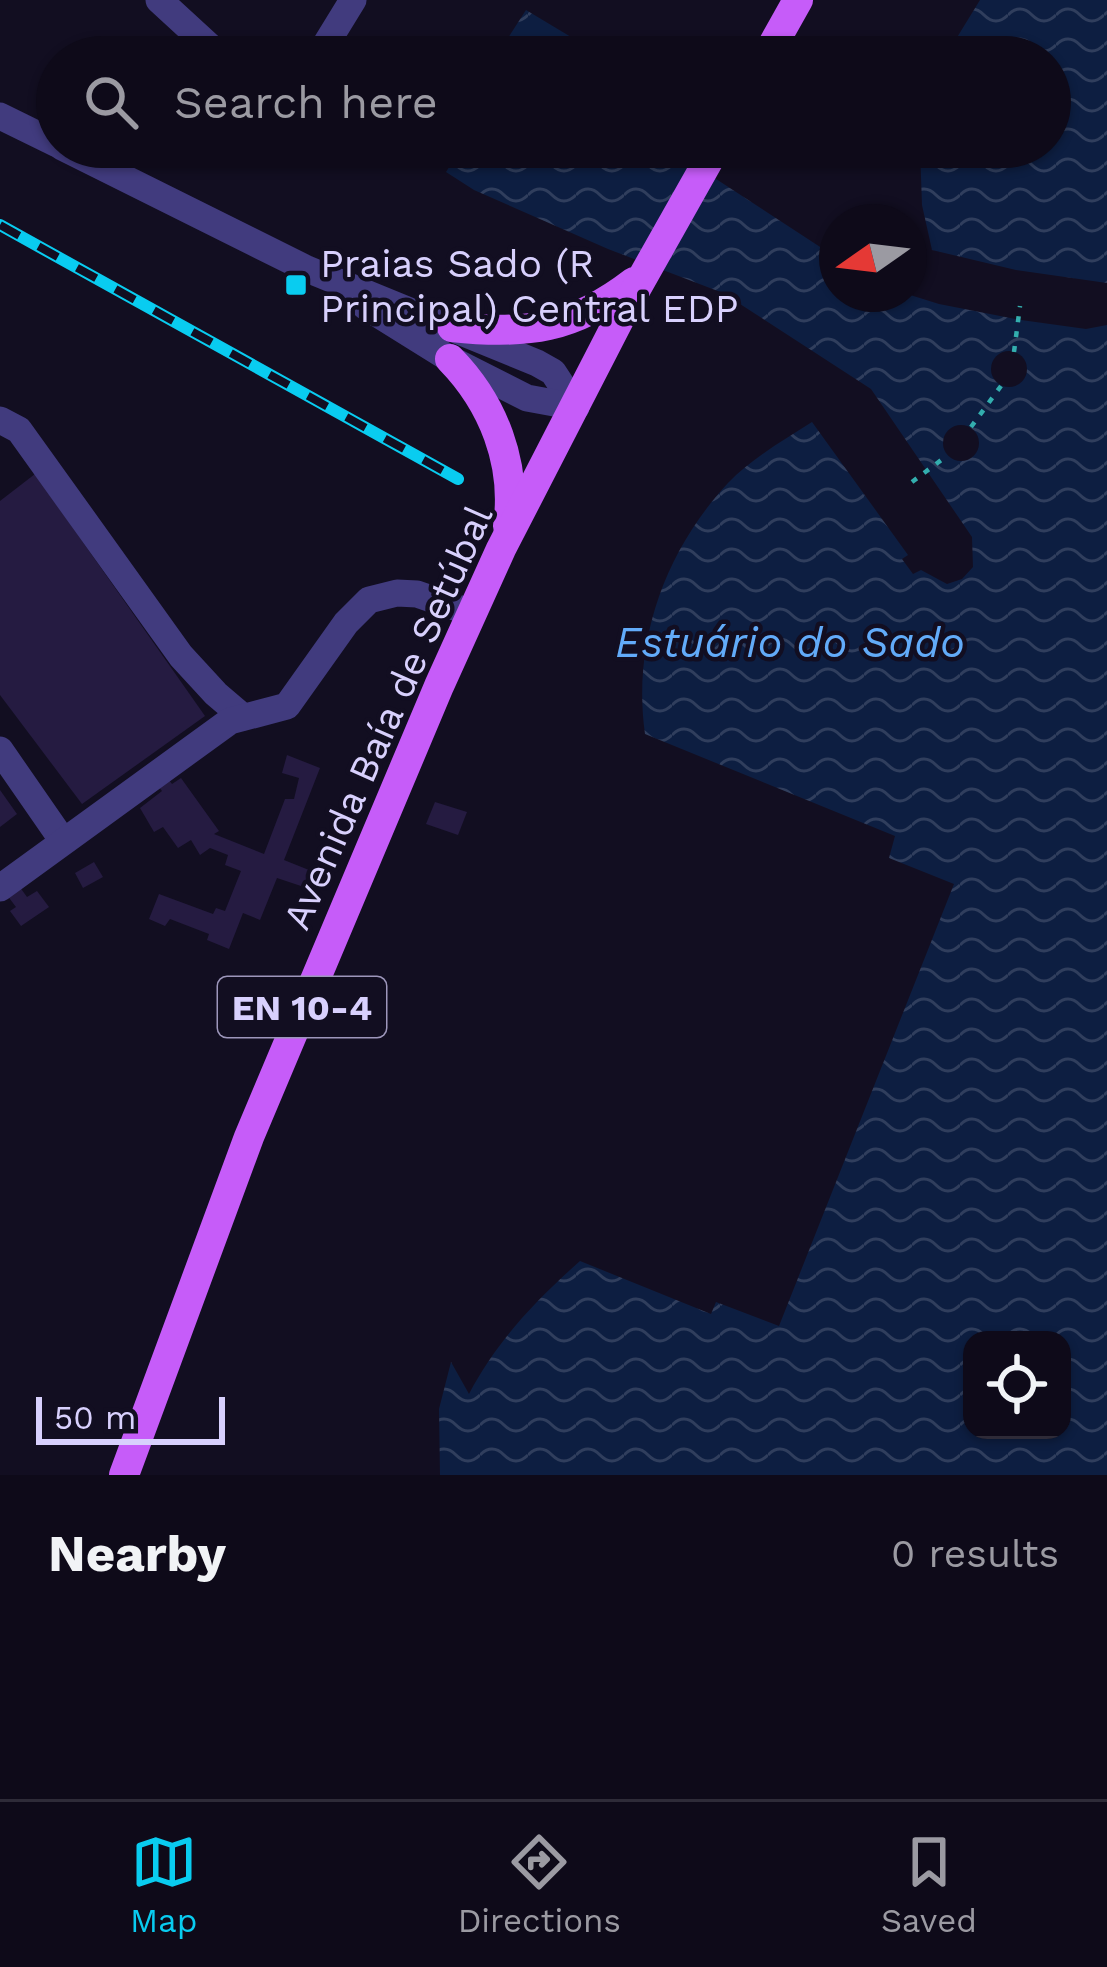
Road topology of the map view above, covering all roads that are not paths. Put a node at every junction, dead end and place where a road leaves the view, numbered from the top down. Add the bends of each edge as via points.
1 (160, 0) edge
2 (353, 0) edge
3 (797, 0) edge
4 (199, 36) edge
5 (331, 36) edge
6 (777, 36) edge
7 (0, 116) edge
8 (36, 134) edge
9 (104, 168) edge
10 (704, 168) edge
11 (307, 269) junction
12 (644, 275) junction
13 (452, 327) junction
14 (450, 359) junction
15 (576, 407) junction
16 (0, 420) edge
17 (501, 549) junction
18 (472, 613) junction
19 (243, 717) junction
20 (0, 750) edge
21 (63, 841) junction
22 (0, 888) edge
23 (124, 1475) edge

1 - 4 street
2 - 5 street
3 - 6 main road
7 - 8 street
9 - 11 street
10 - 12 main road, Avenida Baía de Setúbal / EN 10-4
11 - 13 street
11 - 14 street
12 - 13 main road via 562,323 500,332
12 - 15 main road, Avenida Baía de Setúbal / EN 10-4
13 - 15 street via 553,372
14 - 15 street via 527,398
14 - 17 main road via 481,393 502,445 509,521
15 - 17 main road, Avenida Baía de Setúbal / EN 10-4
16 - 19 street via 19,430 182,656
17 - 18 main road, Avenida Baía de Setúbal / EN 10-4
18 - 19 street via 417,594 369,600 287,706
18 - 23 main road, Avenida Baía de Setúbal / EN 10-4 via 257,1117
19 - 21 street
20 - 21 street
21 - 22 street

